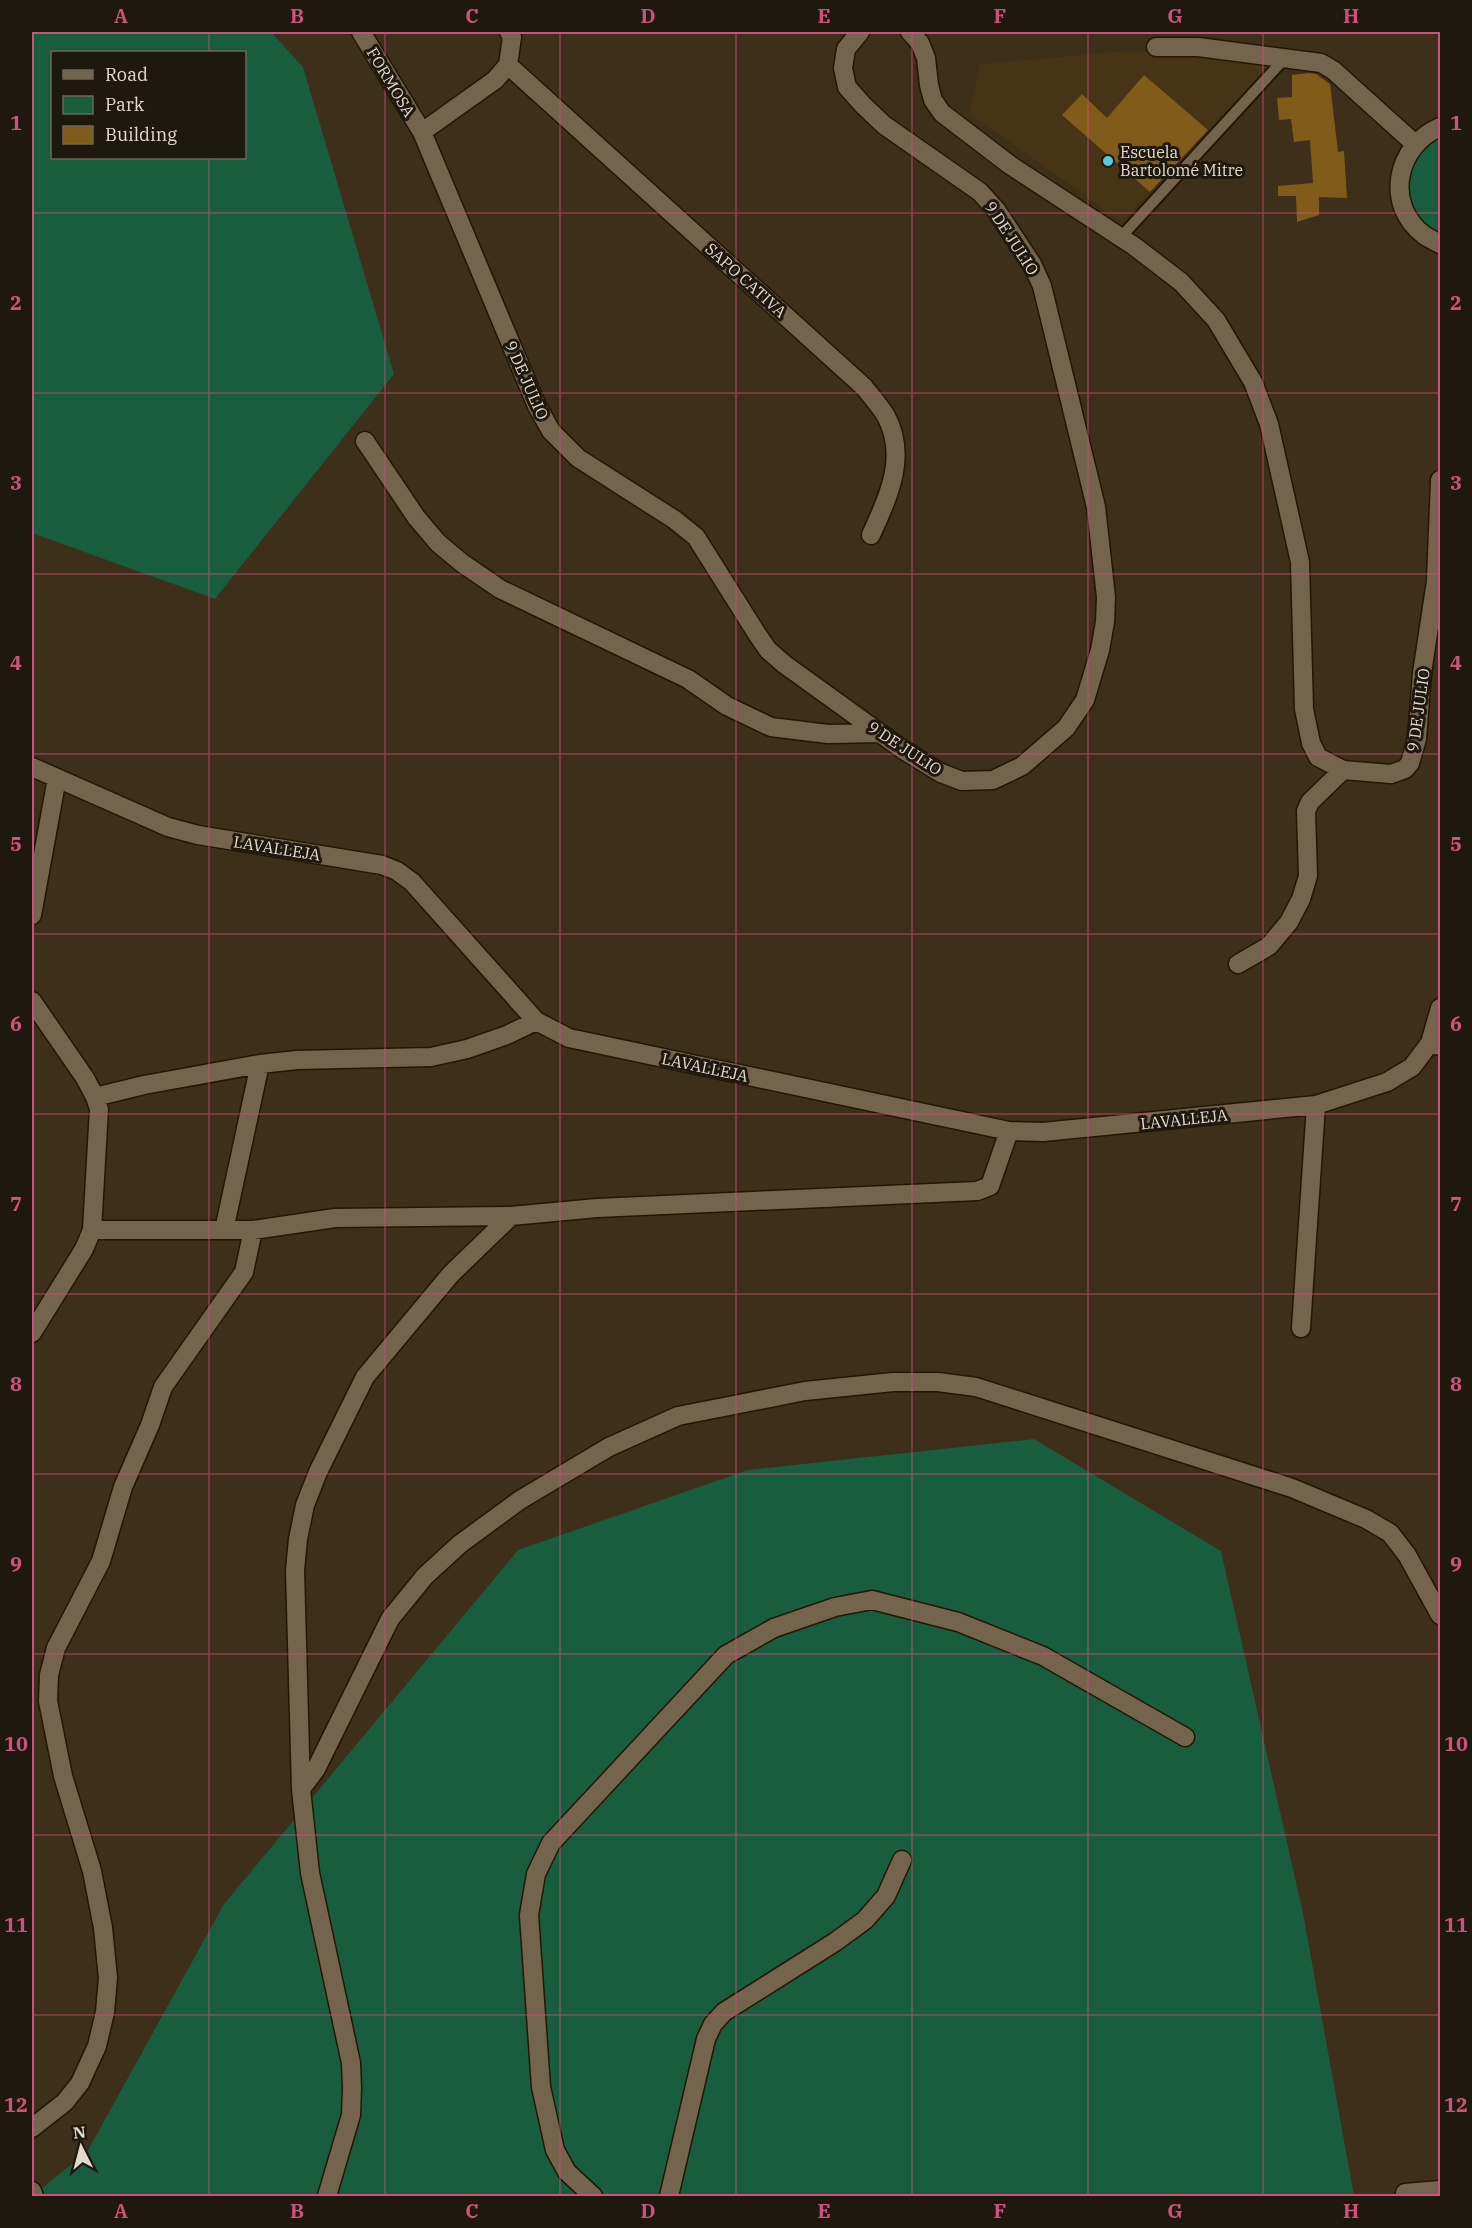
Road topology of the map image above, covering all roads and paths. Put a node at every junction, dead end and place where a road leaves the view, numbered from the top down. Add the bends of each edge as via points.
1 (361, 32) edge
2 (509, 32) edge
3 (860, 32) edge
4 (910, 32) edge
5 (1156, 47) dead end
6 (1286, 57) junction
7 (508, 65) junction
8 (1440, 127) edge
9 (422, 132) junction
10 (1414, 144) junction
11 (1121, 237) junction
12 (1440, 244) edge
13 (365, 441) dead end
14 (1440, 480) edge
15 (871, 535) dead end
16 (1438, 583) edge
17 (880, 733) junction
18 (32, 767) edge
19 (1343, 770) junction
20 (57, 778) junction
21 (32, 915) edge
22 (1238, 964) dead end
23 (32, 1001) edge
24 (1440, 1008) edge
25 (536, 1021) junction
26 (1435, 1044) edge
27 (260, 1064) junction
28 (95, 1097) junction
29 (1316, 1105) junction
30 (1009, 1131) junction
31 (511, 1216) junction
32 (93, 1230) junction
33 (224, 1230) junction
34 (253, 1230) junction
35 (1301, 1328) dead end
36 (32, 1333) edge
37 (1440, 1615) edge
38 (1185, 1737) dead end
39 (301, 1789) junction
40 (902, 1860) dead end
41 (32, 2128) edge
42 (1440, 2190) edge
43 (32, 2191) edge
44 (1405, 2193) dead end
45 (34, 2196) edge
46 (327, 2196) edge
47 (593, 2196) edge
48 (669, 2196) edge

1 - 9 street, FORMOSA
2 - 7 street via 512,37
3 - 17 street, 9 DE JULIO via 846,49 843,68 847,87 884,124 980,192 1032,264 1042,286 1096,507 1106,597 1100,650 1085,700 1066,729 1022,766 993,780 962,781 941,773
4 - 11 street, 9 DE JULIO via 926,58 933,100 942,113 1010,165
5 - 6 street via 1198,47
6 - 10 street via 1321,63 1333,70
6 - 11 lane
7 - 9 street via 495,80
7 - 15 street, SAPO CATIVA via 864,387 886,417 897,460 892,487
8 - 10 street
9 - 17 street, 9 DE JULIO via 551,431 578,458 696,537 768,650
10 - 12 street via 1399,181 1401,201 1416,227
11 - 19 street, 9 DE JULIO via 1181,282 1216,320 1253,382 1269,424 1300,562 1304,709 1311,743 1318,757
13 - 17 street via 438,543 500,590 688,679 727,706 771,727 828,734
14 - 16 street, 9 DE JULIO
16 - 19 street, 9 DE JULIO via 1422,673 1417,739 1410,763 1391,774
18 - 20 street, LAVALLEJA
19 - 22 street via 1310,802 1306,811 1308,876 1301,899 1269,946
20 - 21 street
20 - 25 street, LAVALLEJA via 168,827 382,865 397,871 412,882
23 - 28 street
24 - 26 street
25 - 27 street via 467,1049 431,1057
25 - 30 street, LAVALLEJA via 569,1038
26 - 29 street, LAVALLEJA via 1412,1067 1387,1082
27 - 28 street
27 - 33 street
28 - 32 street via 99,1109
29 - 30 street, LAVALLEJA via 1043,1132
29 - 35 street
30 - 31 street via 990,1186 977,1191 597,1208
31 - 34 street via 335,1218
31 - 39 street via 451,1274 365,1377 305,1505 295,1570
32 - 33 street
32 - 36 street
33 - 34 street
34 - 41 street via 244,1272 163,1387 123,1487 101,1561 53,1657 48,1701 63,1776 92,1871 108,1978 97,2046 80,2083 65,2102
37 - 39 street via 1407,1555 1390,1533 1292,1488 976,1386 893,1382 805,1391 678,1416 609,1447 520,1500 460,1544 425,1576 390,1618 316,1769
38 - 47 street via 1043,1656 958,1622 872,1600 835,1607 774,1628 726,1655 551,1843 536,1874 529,1915 541,2086 555,2150 567,2172
39 - 46 street via 310,1873 351,2072 351,2115
40 - 48 street via 886,1896 865,1920 724,2012 713,2024 706,2039
42 - 44 street
43 - 45 street

